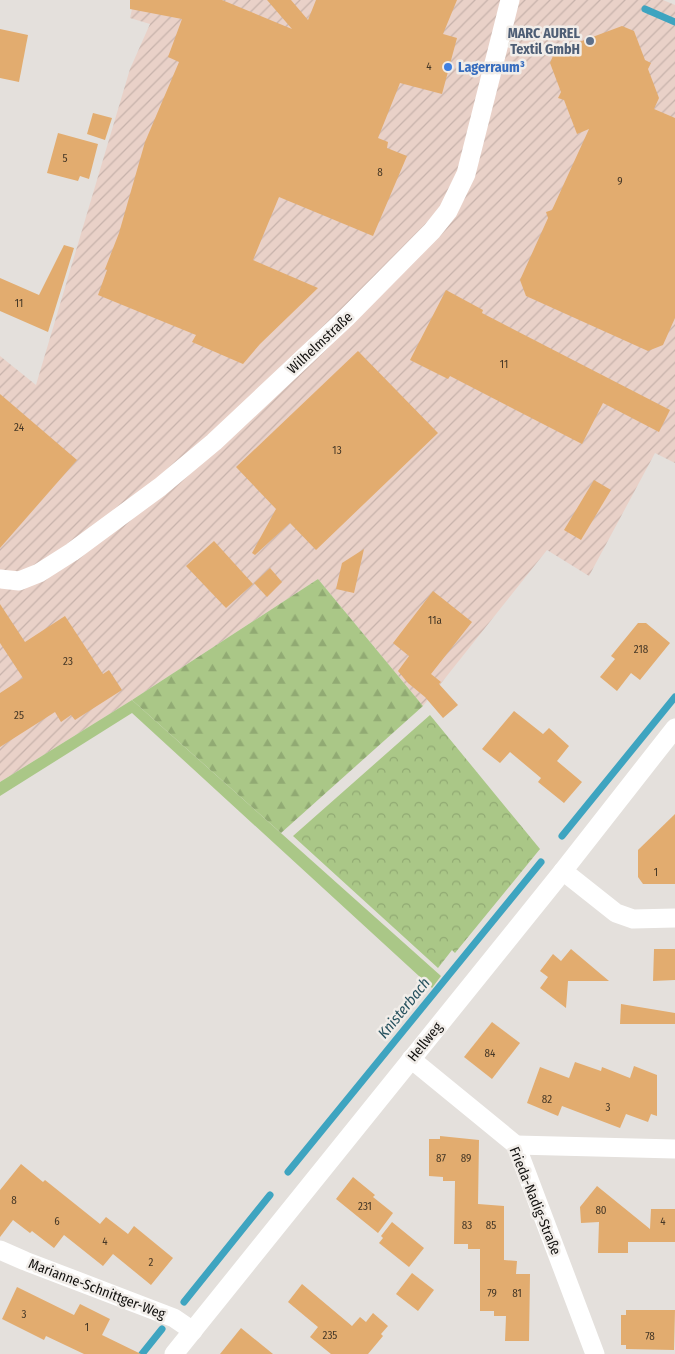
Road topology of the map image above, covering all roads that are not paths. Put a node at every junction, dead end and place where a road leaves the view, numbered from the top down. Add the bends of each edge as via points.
1 (510, 0) edge
2 (0, 579) edge
3 (675, 728) edge
4 (563, 871) junction
5 (675, 918) edge
6 (411, 1059) junction
7 (516, 1145) junction
8 (675, 1149) edge
9 (0, 1250) edge
10 (193, 1331) junction
11 (174, 1354) edge
12 (595, 1354) edge

1 - 2 street, Wilhelmstraße via 466,174 448,211 432,231 347,317 214,442 160,487 39,574 19,581
3 - 4 street, Hellweg
4 - 5 street via 616,913 633,919
4 - 6 street, Hellweg
6 - 7 street, Frieda-Nadig-Straße
6 - 10 street, Hellweg
7 - 8 street
7 - 12 street, Frieda-Nadig-Straße
9 - 10 street, Marianne-Schnittger-Weg via 174,1318
10 - 11 street, Hellweg

